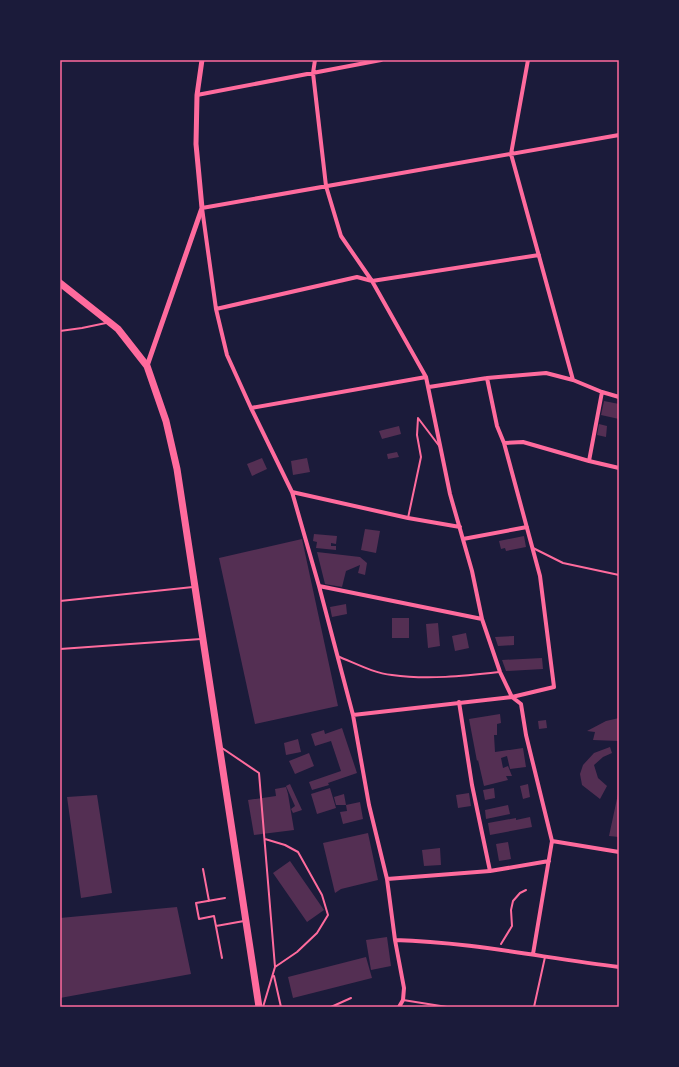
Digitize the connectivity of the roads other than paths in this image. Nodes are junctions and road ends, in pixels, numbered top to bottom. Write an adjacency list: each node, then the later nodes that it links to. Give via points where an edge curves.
1 (202, 60): 6 (street)
2 (315, 60): 5 (street)
3 (381, 60): 5 (street)
4 (528, 60): 8 (street)
5 (313, 73): 6 (street); 9 (street)
6 (197, 95): 10 (street, via 196,144)
7 (619, 135): 8 (street)
8 (511, 154): 9 (street); 11 (street)
9 (326, 186): 10 (street); 12 (street, via 341,236)
10 (202, 208): 14 (street); 17 (street)
11 (539, 255): 12 (street); 20 (street)
12 (372, 281): 14 (street, via 357,277); 18 (street)
13 (60, 283): 15 (highway)
14 (216, 310): 24 (street, via 227,355)
15 (110, 322): 16 (lane); 17 (highway)
16 (60, 331)
17 (147, 366): 37 (highway, via 166,421 177,469)
18 (426, 377): 21 (street); 24 (street)
19 (488, 378): 20 (street, via 546,373); 21 (street); 25 (street, via 497,426)
20 (573, 380): 22 (street)
21 (429, 388): 26 (street)
22 (602, 392): 23 (street); 27 (street)
23 (619, 397)
24 (251, 408): 29 (street)
25 (504, 443): 27 (street, via 523,442); 32 (street)
26 (440, 448): 30 (lane, via 418,418 417,435 421,457); 31 (street)
27 (588, 461): 28 (street)
28 (619, 468)
29 (292, 492): 30 (street); 36 (street)
30 (408, 518): 31 (street)
31 (460, 527): 33 (street)
32 (527, 527): 33 (street); 34 (street)
33 (463, 538): 39 (street)
34 (532, 548): 35 (lane, via 563,563); 44 (street, via 540,576 554,688)
35 (619, 575)
36 (319, 586): 39 (street); 42 (street)
37 (195, 587): 38 (lane); 40 (highway)
38 (60, 600)
39 (482, 619): 43 (street)
40 (203, 639): 41 (lane); 47 (highway)
41 (60, 648)
42 (337, 656): 43 (lane, via 362,667 391,675 449,677); 46 (street)
43 (500, 672): 44 (street)
44 (512, 697): 45 (street); 49 (street, via 521,704)
45 (459, 702): 46 (street); 53 (street, via 472,785)
46 (353, 715): 54 (street, via 369,805)
47 (219, 746): 48 (lane, via 259,773); 57 (highway)
48 (264, 839): 63 (lane); 63 (lane, via 298,852 322,895 328,915 317,933 297,952)
49 (552, 841): 50 (street); 51 (street)
50 (619, 852)
51 (549, 860): 53 (street); 60 (street)
52 (203, 869): 56 (lane)
53 (490, 871): 54 (street)
54 (387, 879): 59 (street)
55 (225, 898): 56 (lane)
56 (209, 901): 58 (lane, via 196,903 199,919 214,916)
57 (245, 920): 58 (lane); 68 (highway)
58 (216, 926): 62 (lane)
59 (395, 940): 60 (street, via 416,940); 67 (street, via 404,988)
60 (533, 954): 61 (street)
61 (545, 957): 64 (street); 74 (lane)
62 (222, 958)
63 (275, 967): 65 (lane)
64 (619, 967)
65 (273, 975): 69 (lane); 70 (lane)
66 (351, 998): 71 (lane)
67 (403, 1000): 72 (street); 73 (lane)
68 (258, 1007)
69 (263, 1007)
70 (281, 1007)
71 (331, 1007)
72 (399, 1007)
73 (447, 1007)
74 (534, 1007)

